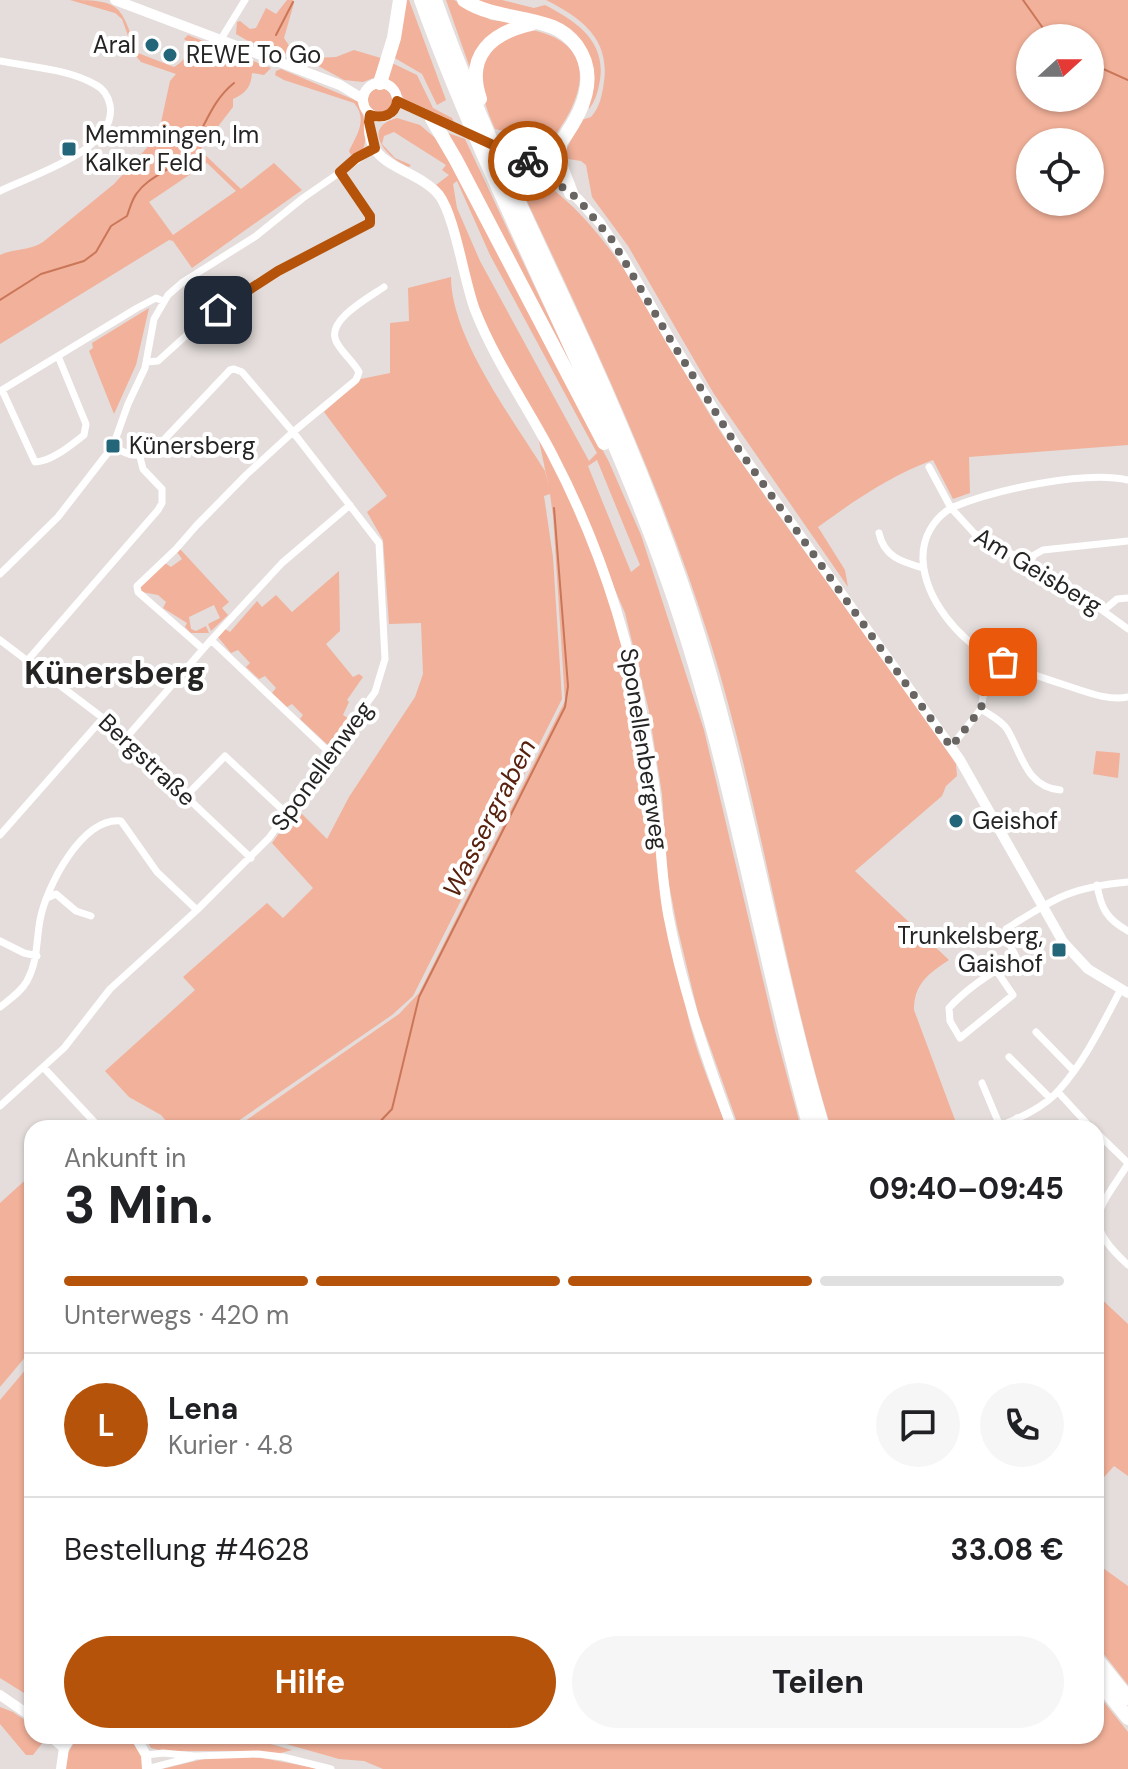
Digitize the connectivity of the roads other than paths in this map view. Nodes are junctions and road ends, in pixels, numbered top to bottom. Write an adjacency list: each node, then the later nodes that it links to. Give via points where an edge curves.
1 (115, 0): 8 (street)
2 (245, 0): 8 (street)
3 (400, 0): 10 (highway, via 394,38)
4 (421, 0): 17 (highway, via 463,110)
5 (435, 0): 13 (highway)
6 (464, 0): 7 (highway, via 491,13)
7 (535, 23): 13 (highway, via 502,33 482,53 476,82); 15 (highway, via 563,32 585,62 585,99)
8 (221, 39): 10 (street, via 340,85)
9 (0, 61): 20 (street, via 96,85 107,96 110,115 102,136 88,149)
10 (370, 90): 11 (street, via 391,87); 12 (street, via 364,105)
11 (396, 105): 12 (street); 14 (street)
12 (376, 116): 16 (street)
13 (483, 117): 17 (highway, via 497,141)
14 (432, 119): 18 (street); 32 (highway)
15 (561, 141): 18 (highway); 21 (highway, via 558,159)
16 (373, 143): 19 (street); 81 (street, Sponellenbergweg, via 387,162 432,189 442,201 481,325 554,458 615,602 646,730 668,915 698,1035)
17 (494, 162): 32 (highway); 83 (highway, via 608,396 692,614 724,721)
18 (540, 168): 21 (street)
19 (340, 172): 23 (street); 25 (street, via 370,223 262,281 201,322 163,357)
20 (0, 191)
21 (571, 193): 52 (street, via 612,240 711,408)
22 (384, 287): 27 (street, via 335,327 335,338 359,377)
23 (163, 301): 24 (street, via 153,299); 25 (street, via 152,324)
24 (58, 356): 26 (street); 26 (street, via 86,429 50,457 38,463 33,459)
25 (147, 362): 28 (street)
26 (1, 391)
27 (293, 432): 29 (street, Sponellenweg, via 234,369 159,445); 33 (street, Sponellenweg); 45 (street, via 137,586)
28 (113, 446): 29 (street); 39 (street, via 58,517)
29 (140, 457): 47 (street, via 143,469 162,489 162,503)
30 (929, 467): 34 (street, Am Geisberg)
31 (1128, 480): 34 (street, via 1109,476 1020,487)
32 (636, 495): 82 (highway, via 709,715)
33 (350, 505): 44 (street, via 282,563); 53 (street, Sponellenweg, via 379,543 385,665 375,692)
34 (951, 508): 37 (street, Am Geisberg, via 974,533); 38 (street, Am Geisberg, via 928,533)
35 (879, 533): 38 (street, via 892,556)
36 (1128, 541): 37 (street, via 1043,550)
37 (1030, 562): 41 (street, Am Geisberg)
38 (923, 568): 46 (street, via 950,623)
39 (0, 574)
40 (1128, 598): 41 (street, via 1117,599)
41 (1104, 610): 42 (street, Am Geisberg)
42 (1128, 629)
43 (0, 640): 47 (street, Bergstraße)
44 (211, 640): 45 (street); 53 (street)
45 (203, 649): 51 (street)
46 (990, 656): 48 (street, via 1093,694); 49 (street)
47 (27, 661): 50 (street, Bergstraße)
48 (1128, 697)
49 (981, 709): 52 (street); 54 (street, via 1006,728 1037,782)
50 (103, 718): 51 (street, Bergstraße); 57 (street)
51 (126, 738): 55 (street, Bergstraße)
52 (951, 747): 62 (street)
53 (331, 754): 56 (street, Sponellenweg)
54 (1060, 790)
55 (186, 796): 56 (street, via 225,756); 58 (street, Bergstraße)
56 (287, 814): 58 (street, Sponellenweg)
57 (0, 835)
58 (251, 858): 63 (street, Sponellenweg)
59 (1128, 882): 60 (street)
60 (1097, 885): 62 (street); 65 (street, via 1102,911)
61 (47, 898): 63 (street, via 74,850 109,820 129,828 157,872); 64 (street, via 56,894); 67 (street)
62 (1041, 905): 68 (street, via 1006,929 1016,957); 69 (street, via 1080,962)
63 (197, 910): 73 (street, Sponellenweg, via 110,989)
64 (91, 916)
65 (1128, 931)
66 (0, 941): 67 (street)
67 (37, 956): 70 (street, via 27,981)
68 (996, 970): 68 (street, via 949,1008 960,1038 1013,995)
69 (1124, 991): 74 (street)
70 (0, 1007)
71 (1036, 1032): 74 (street)
72 (1009, 1057): 77 (street)
73 (44, 1068): 78 (street, Sponellenweg); 80 (street)
74 (1073, 1070): 76 (street)
75 (982, 1083): 84 (street)
76 (1058, 1092): 77 (street); 86 (street)
77 (1050, 1098): 79 (street)
78 (0, 1106)
79 (1017, 1118): 85 (street)
80 (92, 1120)
81 (729, 1120)
82 (808, 1120)
83 (821, 1120)
84 (995, 1120)
85 (1013, 1120)
86 (1084, 1120)
87 (1104, 1140): 88 (street)
88 (1128, 1164): 89 (street)
89 (1104, 1199)
90 (1104, 1242): 91 (street)
91 (1128, 1265)
92 (1104, 1668): 95 (highway)
93 (1104, 1688): 97 (highway)
94 (0, 1695): 96 (street)
95 (1128, 1698)
96 (24, 1710)
97 (1128, 1718)
98 (59, 1744): 101 (street)
99 (67, 1744): 101 (street)
100 (140, 1744): 102 (street)
101 (64, 1748): 104 (street)
102 (146, 1755): 103 (street); 105 (street)
103 (195, 1756): 105 (street); 106 (street, via 258,1754)
104 (61, 1769)
105 (147, 1769)
106 (331, 1769)

